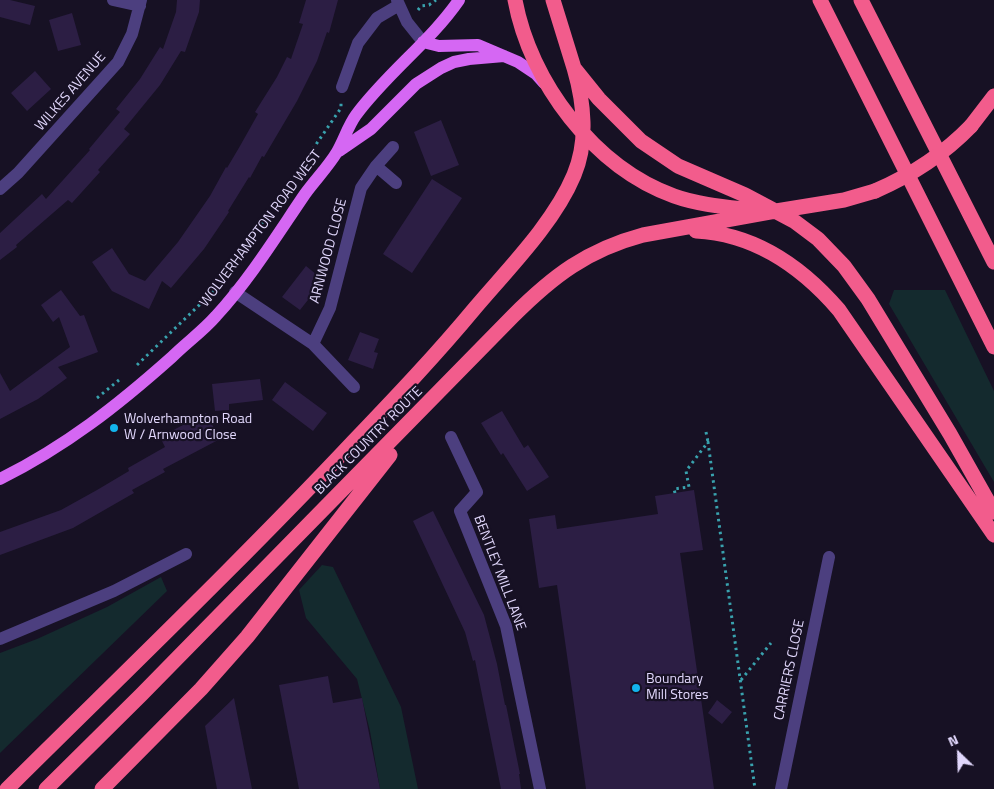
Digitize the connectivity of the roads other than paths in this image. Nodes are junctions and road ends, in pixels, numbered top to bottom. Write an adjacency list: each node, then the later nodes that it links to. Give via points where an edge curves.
1 (113, 0): 8 (street)
2 (459, 0): 9 (main road, WOLVERHAMPTON ROAD WEST)
3 (515, 0): 13 (highway, via 529,48)
4 (553, 0): 11 (highway, BLACK COUNTRY ROUTE)
5 (820, 0): 26 (highway)
6 (862, 0): 23 (highway)
7 (398, 2): 9 (street, via 407,22); 12 (street, via 378,18 358,43)
8 (141, 3): 20 (street, WILKES AVENUE, via 132,34 118,62 18,174)
9 (423, 42): 10 (main road, via 439,46 478,45); 17 (main road, WOLVERHAMPTON ROAD WEST, via 356,116)
10 (504, 56): 13 (main road, via 536,74); 17 (main road, via 454,62 441,68 416,84 371,129)
11 (574, 68): 15 (highway, BLACK COUNTRY ROUTE); 21 (highway, via 613,114 659,155)
12 (342, 87)
13 (550, 89): 15 (highway)
14 (994, 96): 21 (highway, BLACK COUNTRY ROUTE, bridge, via 971,126 930,162 904,178 844,200)
15 (583, 133): 21 (highway, via 628,172 673,196 706,204); 36 (highway, BLACK COUNTRY ROUTE, via 579,162 555,211 445,345 291,507)
16 (393, 148): 18 (street, ARNWOOD CLOSE)
17 (336, 152): 24 (main road, WOLVERHAMPTON ROAD WEST)
18 (376, 166): 19 (street); 25 (street, ARNWOOD CLOSE, via 361,188 330,308)
19 (396, 183)
20 (0, 189)
21 (773, 211): 22 (highway, BLACK COUNTRY ROUTE); 31 (highway, via 818,239 856,280)
22 (662, 232): 28 (highway, BLACK COUNTRY ROUTE, via 624,240 566,269 534,295); 32 (highway, via 722,233 738,238 790,264 818,287 839,310)
23 (994, 262)
24 (235, 292): 25 (street); 30 (main road, WOLVERHAMPTON ROAD WEST, via 216,316 112,408 81,432)
25 (313, 344): 27 (street)
26 (994, 347)
27 (354, 387)
28 (437, 395): 37 (highway, BLACK COUNTRY ROUTE); 38 (highway, via 201,690)
29 (451, 437): 39 (street, BENTLEY MILL LANE, via 477,492 460,511 506,626)
30 (0, 479)
31 (994, 512)
32 (994, 535)
33 (186, 554): 35 (street, via 114,591)
34 (829, 557): 40 (street, CARRIERS CLOSE)
35 (0, 639)
36 (7, 789)
37 (46, 789)
38 (102, 789)
39 (540, 789)
40 (781, 789)

